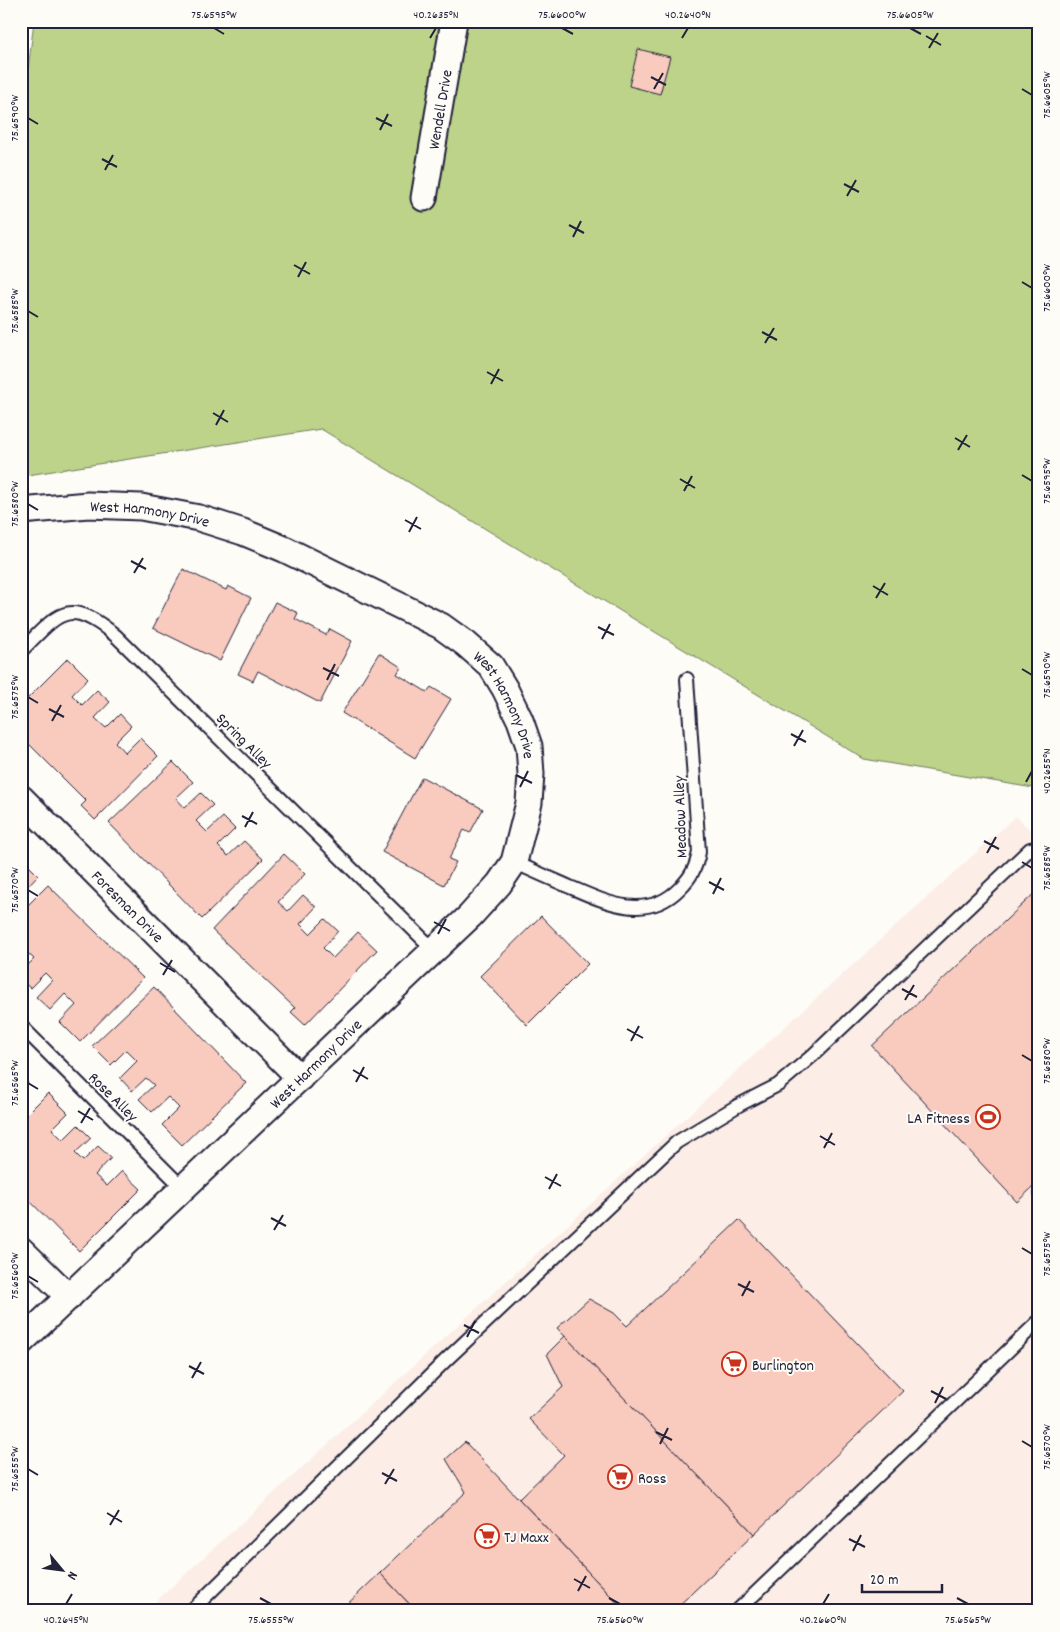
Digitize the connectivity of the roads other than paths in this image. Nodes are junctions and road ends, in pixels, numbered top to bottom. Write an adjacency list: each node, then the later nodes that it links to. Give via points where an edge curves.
1 (454, 21): 2 (street, Wendell Drive)
2 (424, 198)
3 (21, 511): 8 (street, West Harmony Drive, via 88,505 142,507 199,518 284,550 441,626 491,666 505,688 529,746 529,803)
4 (21, 651): 9 (lane, Spring Alley, via 65,613 92,618 104,626)
5 (687, 678): 8 (lane, Meadow Alley, via 699,852 690,879 674,895 659,903 624,907 604,902)
6 (21, 798): 11 (street, Foresman Drive)
7 (1039, 847): 17 (lane, via 1030,849 778,1085 677,1142 446,1360)
8 (514, 862): 9 (street, West Harmony Drive, via 470,916)
9 (434, 950): 11 (street, West Harmony Drive)
10 (21, 1026): 12 (lane, Rose Alley)
11 (300, 1078): 12 (street, West Harmony Drive)
12 (183, 1188): 14 (street, West Harmony Drive)
13 (21, 1250): 14 (street)
14 (69, 1297): 16 (street, West Harmony Drive)
15 (1039, 1321): 18 (lane)
16 (21, 1342)
17 (191, 1611)
18 (737, 1611)

